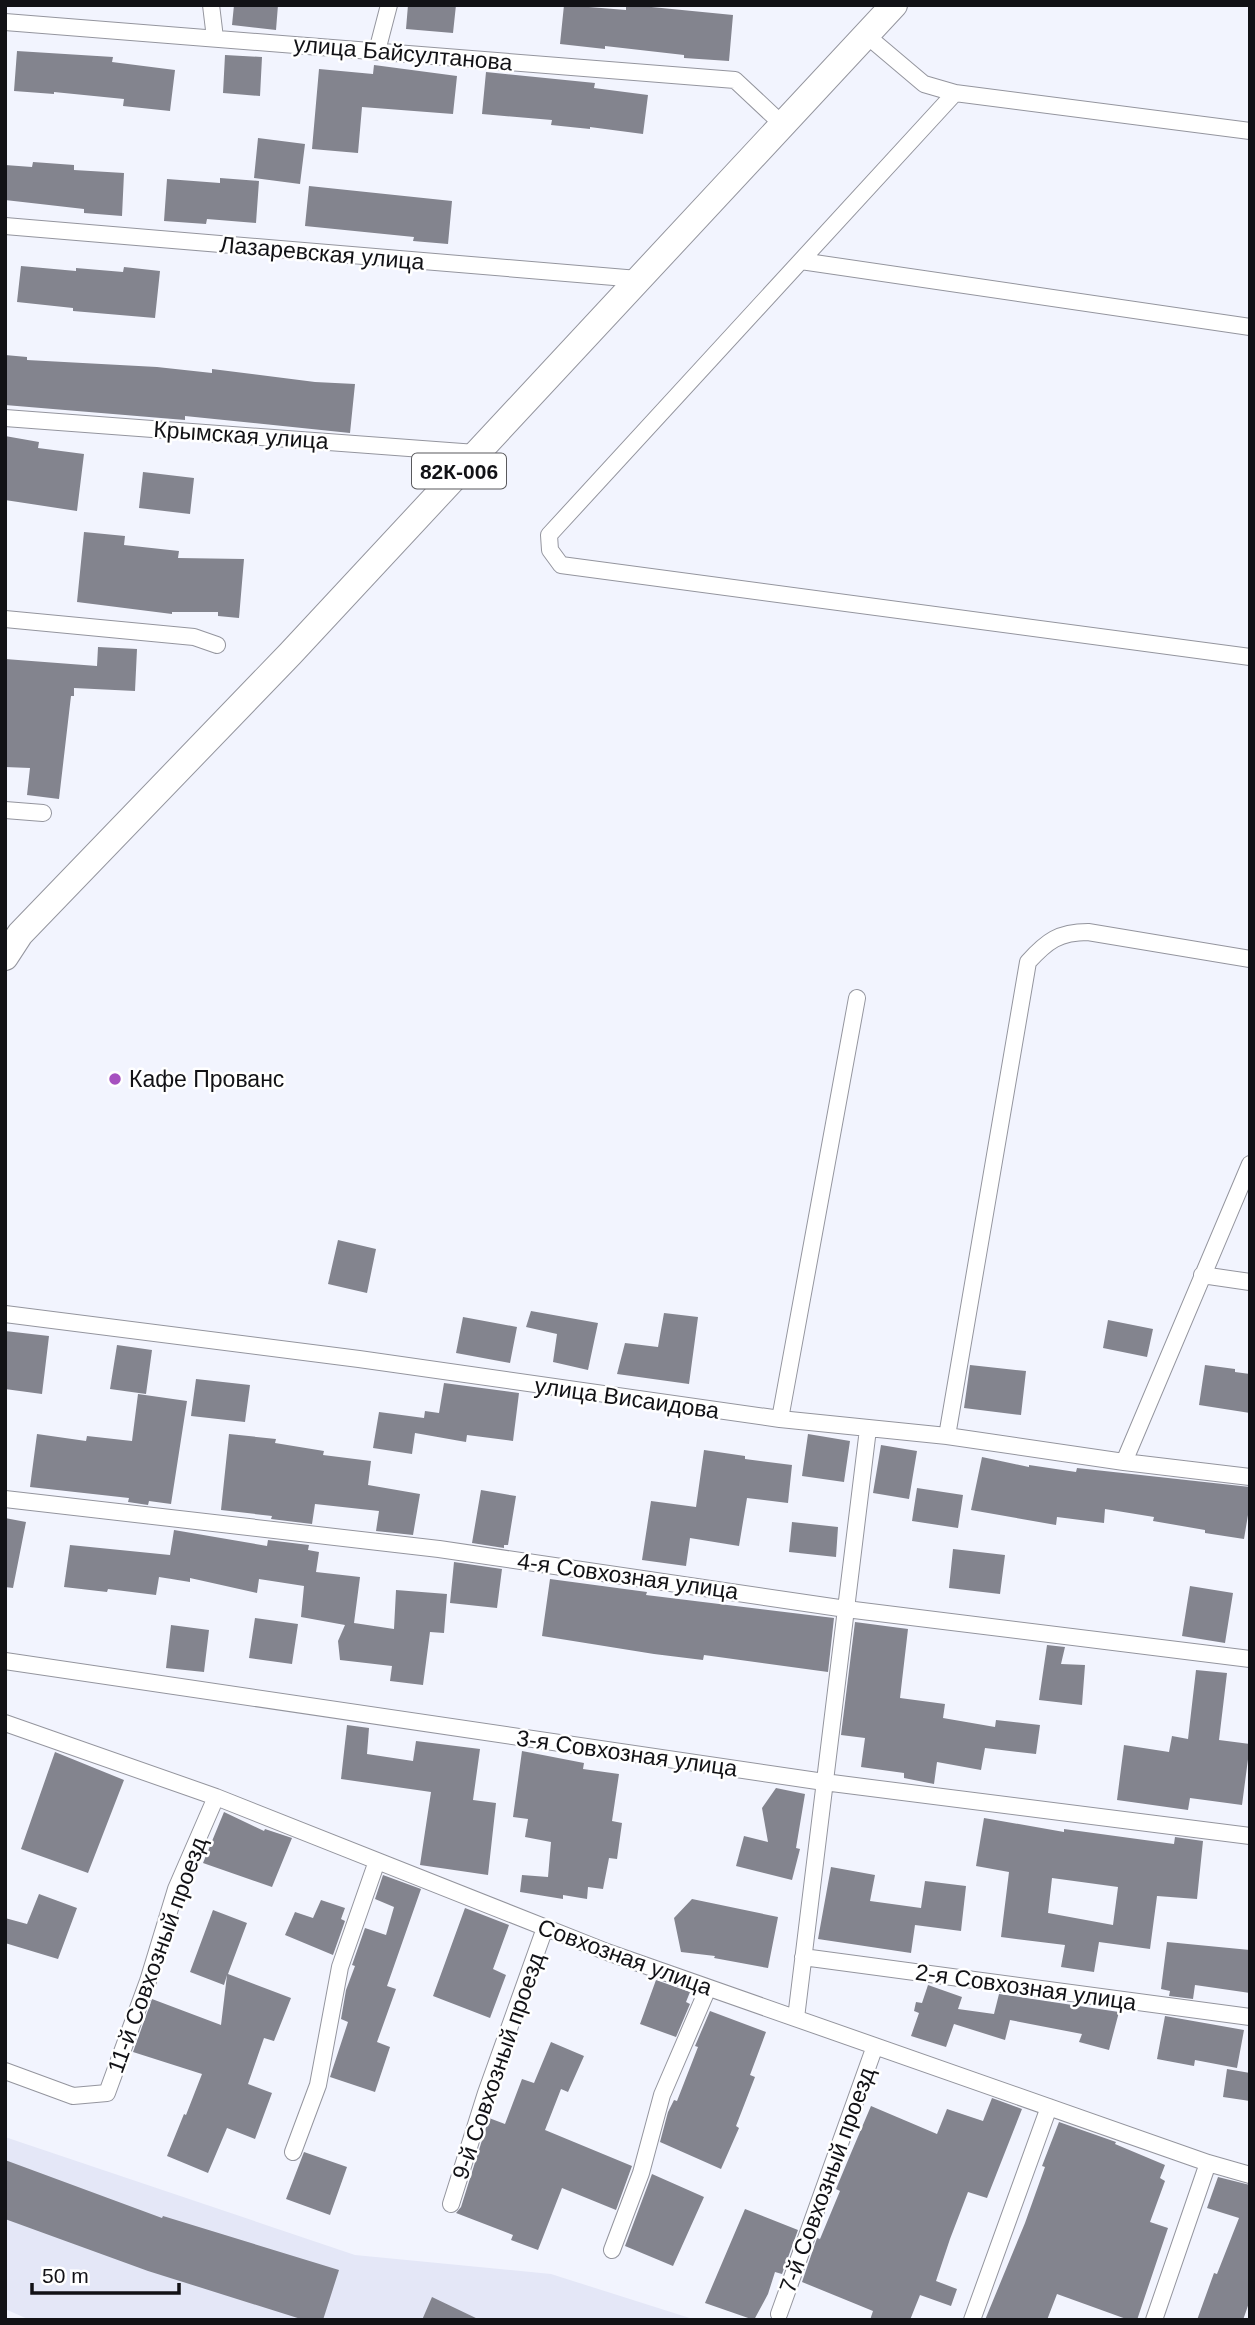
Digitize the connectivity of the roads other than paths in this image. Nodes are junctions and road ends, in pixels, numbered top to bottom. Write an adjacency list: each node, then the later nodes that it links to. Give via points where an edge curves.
1 (211, 5): 6 (street)
2 (389, 5): 7 (street)
3 (894, 5): 5 (main road, 82К-006)
4 (5, 22): 6 (street, улица Байсултанова)
5 (866, 35): 8 (street, via 923,84); 9 (main road, 82К-006)
6 (215, 38): 7 (street, улица Байсултанова)
7 (377, 51): 9 (street, улица Байсултанова, via 735,80)
8 (955, 93): 10 (street); 12 (street)
9 (782, 124): 13 (main road, 82К-006)
10 (1250, 131)
11 (5, 226): 13 (street, Лазаревская улица)
12 (801, 261): 14 (street); 19 (street, via 549,535 550,550 561,565)
13 (638, 279): 16 (main road, 82К-006)
14 (1250, 327)
15 (5, 418): 16 (street, Крымская улица)
16 (477, 453): 22 (main road, 82К-006, via 290,654)
17 (5, 619): 18 (street, via 194,636)
18 (217, 645)
19 (1250, 657)
20 (5, 810): 21 (street)
21 (43, 813)
22 (13, 938): 23 (main road)
23 (5, 957)
24 (1250, 959): 32 (street, via 1067,932 1042,946 1028,962)
25 (857, 998): 30 (street)
26 (1250, 1164): 27 (street)
27 (1202, 1275): 28 (street); 33 (street)
28 (1250, 1282)
29 (5, 1314): 30 (street, улица Висаидова)
30 (780, 1419): 31 (street, улица Висаидова)
31 (867, 1429): 32 (street, улица Висаидова); 36 (street)
32 (947, 1436): 33 (street, улица Висаидова)
33 (1124, 1462): 34 (street, улица Висаидова)
34 (1250, 1477)
35 (5, 1499): 36 (street, 4-я Совхозная улица, via 439,1549)
36 (846, 1609): 37 (street, 4-я Совхозная улица); 40 (street)
37 (1250, 1659)
38 (5, 1661): 40 (street, 3-я Совхозная улица)
39 (5, 1723): 41 (street, Совхозная улица)
40 (824, 1782): 42 (street, 3-я Совхозная улица); 45 (street)
41 (216, 1797): 43 (street, Совхозная улица); 50 (street, 11-й Совхозный проезд, via 176,1889 107,2093 73,2096)
42 (1250, 1836)
43 (377, 1861): 44 (street, Совхозная улица); 52 (street, via 340,1967 318,2085)
44 (545, 1928): 46 (street, Совхозная улица); 55 (street, 9-й Совхозный проезд)
45 (803, 1957): 47 (street, 2-я Совхозная улица); 48 (street)
46 (708, 1988): 48 (street, Совхозная улица); 56 (street, via 663,2095)
47 (1250, 2017)
48 (796, 2018): 49 (street, Совхозная улица)
49 (875, 2046): 51 (street, Совхозная улица); 57 (street, 7-й Совхозный проезд)
50 (5, 2071)
51 (1049, 2107): 53 (street, Совхозная улица); 58 (street)
52 (293, 2152)
53 (1208, 2163): 54 (street, Совхозная улица); 59 (street)
54 (1250, 2175)
55 (451, 2204)
56 (612, 2250)
57 (779, 2314)
58 (972, 2320)
59 (1154, 2320)

